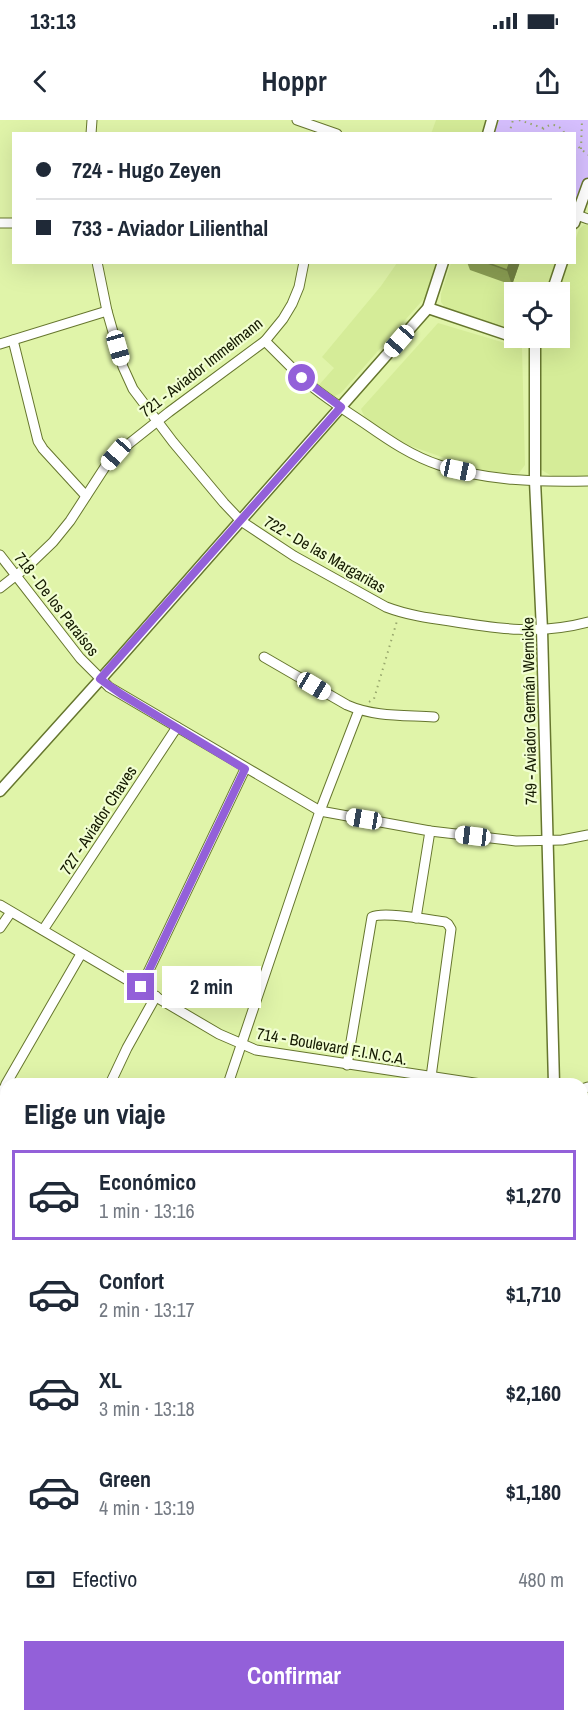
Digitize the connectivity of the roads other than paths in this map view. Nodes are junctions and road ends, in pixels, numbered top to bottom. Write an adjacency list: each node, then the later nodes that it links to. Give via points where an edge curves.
1 (297, 120): 2 (street)
2 (331, 132)
3 (588, 184): 4 (street)
4 (576, 219): 5 (street)
5 (588, 219)
6 (97, 264): 12 (street, 722 - De las Margaritas)
7 (304, 264): 15 (street, 721 - Aviador Immelmann, via 292,304)
8 (443, 264): 11 (street)
9 (561, 264): 10 (street)
10 (555, 282)
11 (428, 308): 13 (street); 18 (street)
12 (107, 311): 14 (street); 19 (street, 722 - De las Margaritas, via 128,380)
13 (504, 333)
14 (13, 340): 16 (street); 22 (street, via 39,441)
15 (265, 341): 18 (street, via 302,378); 19 (street, 721 - Aviador Immelmann)
16 (0, 344)
17 (536, 348): 20 (street, 749 - Aviador Germán Wernicke)
18 (341, 407): 20 (street, via 402,449 438,465); 23 (street)
19 (157, 421): 22 (street, 721 - Aviador Immelmann, via 116,454); 23 (street, 722 - De las Margaritas)
20 (535, 482): 21 (street); 28 (street, 749 - Aviador Germán Wernicke)
21 (588, 482)
22 (86, 496): 25 (street, 721 - Aviador Immelmann, via 53,542)
23 (241, 521): 28 (street, 722 - De las Margaritas, via 294,556 400,613 480,626); 30 (street)
24 (0, 555): 25 (street, 718 - De los Paraísos)
25 (16, 576): 26 (street, 721 - Aviador Immelmann); 30 (street, 718 - De los Paraísos)
26 (0, 588)
27 (588, 622): 28 (street, 722 - De las Margaritas)
28 (542, 630): 39 (street, 749 - Aviador Germán Wernicke)
29 (264, 657): 31 (street)
30 (100, 679): 33 (street, 718 - De los Paraísos); 35 (street)
31 (359, 710): 32 (street); 36 (street)
32 (434, 717)
33 (177, 727): 34 (street, 718 - De los Paraísos); 44 (street, 727 - Aviador Chaves)
34 (245, 769): 36 (street, 718 - De los Paraísos); 46 (street)
35 (0, 791)
36 (320, 811): 37 (street, 718 - De los Paraísos); 48 (street)
37 (430, 831): 39 (street, 718 - De los Paraísos); 42 (street)
38 (588, 835): 39 (street, 718 - De los Paraísos)
39 (547, 842): 57 (street, 749 - Aviador Germán Wernicke)
40 (0, 905): 41 (street, 714 - Boulevard F.I.N.C.A.)
41 (11, 912): 43 (street); 44 (street, 714 - Boulevard F.I.N.C.A.)
42 (416, 918): 49 (street, via 378,914 371,919); 51 (street, via 450,926)
43 (0, 928)
44 (43, 930): 45 (street, 714 - Boulevard F.I.N.C.A.)
45 (81, 954): 46 (street, 714 - Boulevard F.I.N.C.A.); 52 (street)
46 (141, 987): 47 (street, 714 - Boulevard F.I.N.C.A.)
47 (156, 996): 48 (street, 714 - Boulevard F.I.N.C.A.); 53 (street)
48 (242, 1044): 49 (street, 714 - Boulevard F.I.N.C.A., via 256,1050); 54 (street)
49 (347, 1065): 50 (street, 714 - Boulevard F.I.N.C.A.)
50 (399, 1073): 51 (street, 714 - Boulevard F.I.N.C.A.); 55 (street)
51 (431, 1077): 56 (street, 714 - Boulevard F.I.N.C.A.)
52 (10, 1078)
53 (113, 1078)
54 (230, 1078)
55 (398, 1078)
56 (438, 1078)
57 (554, 1078)

